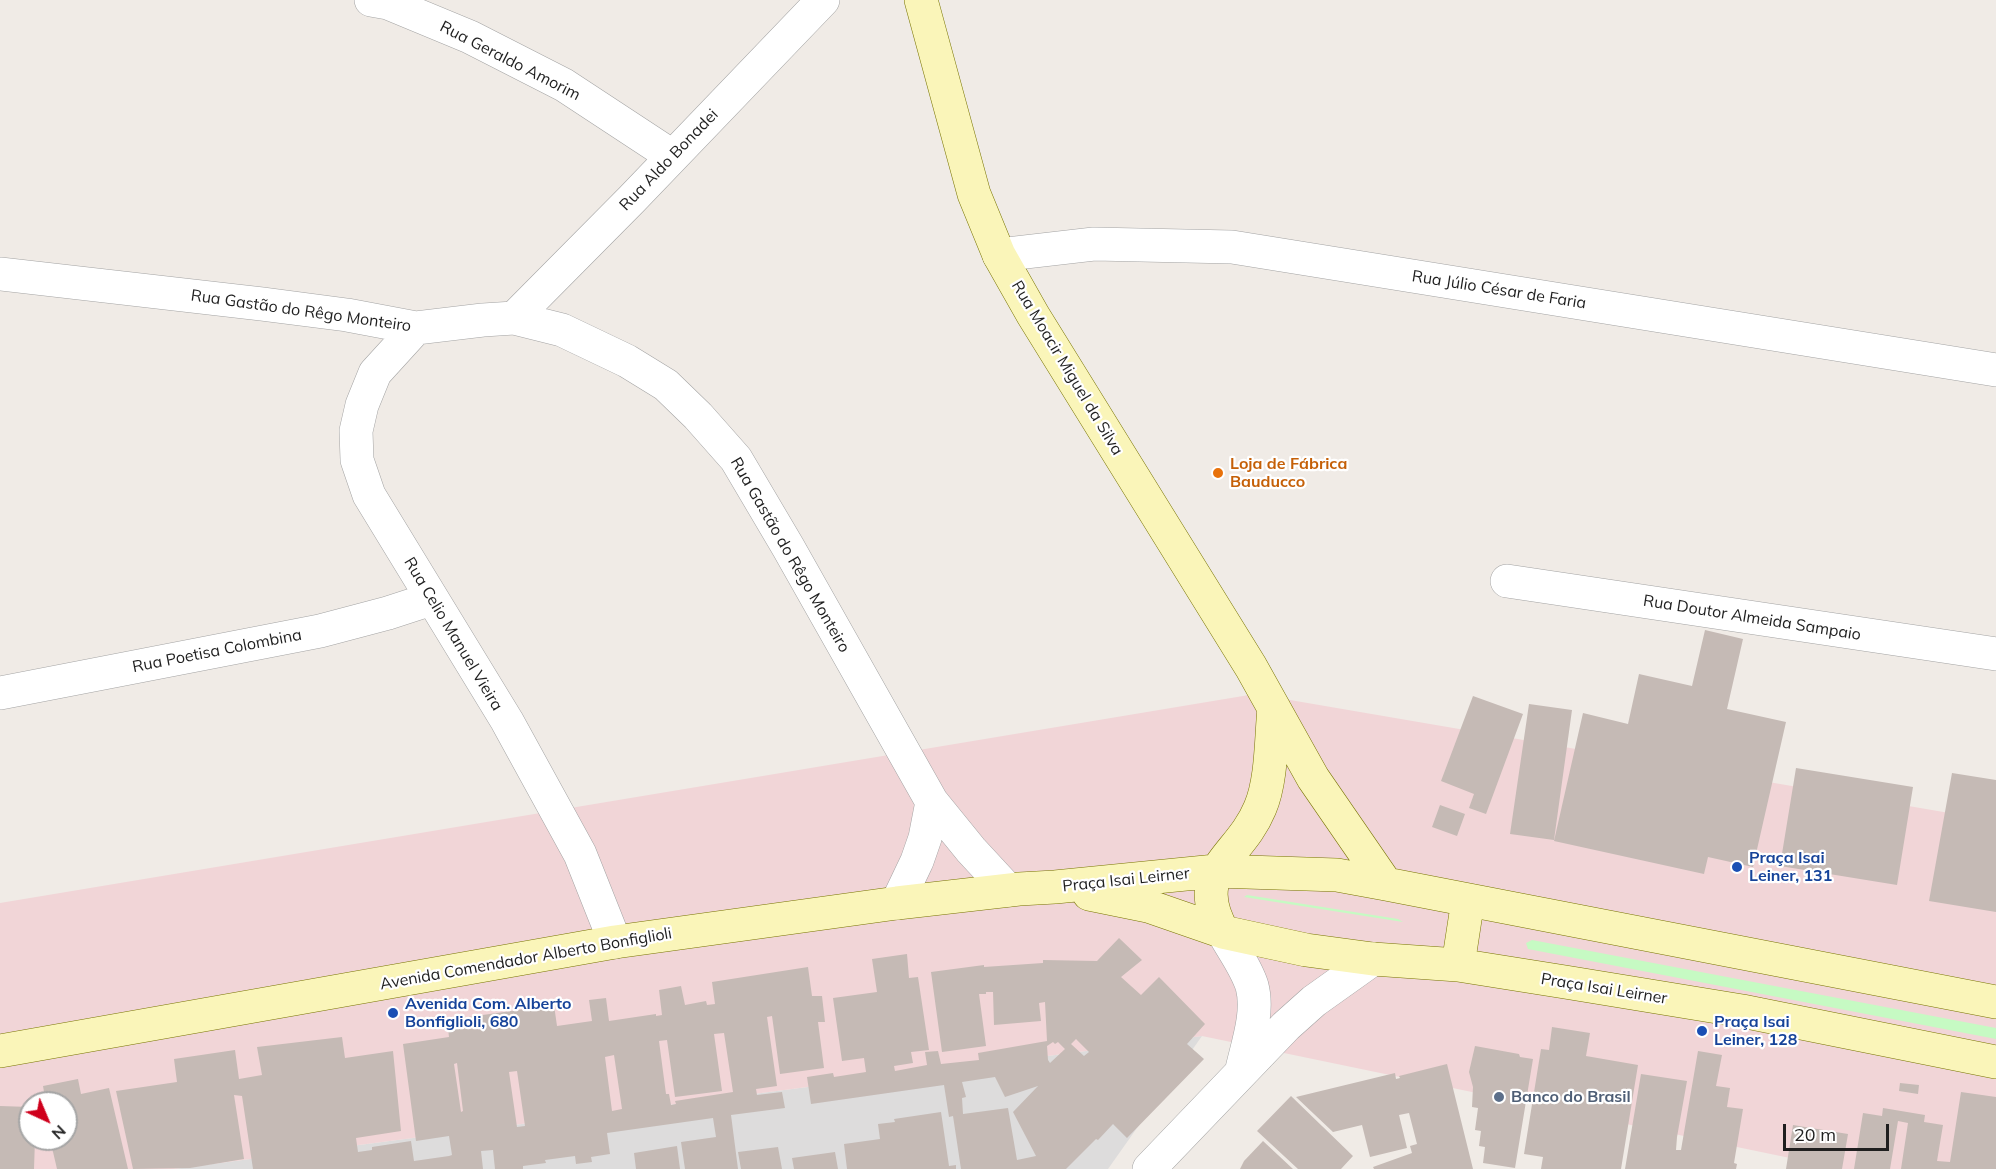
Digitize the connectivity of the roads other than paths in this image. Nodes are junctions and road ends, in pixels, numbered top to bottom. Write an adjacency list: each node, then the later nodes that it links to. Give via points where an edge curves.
1 (371, 0): 4 (street, Rua Geraldo Amorim, via 388,3 470,37 553,80)
2 (823, 0): 4 (street, Rua Aldo Bonadei)
3 (921, 0): 5 (main road, Rua Moacir Miguel da Silva, via 974,194)
4 (672, 156): 7 (street, Rua Aldo Bonadei)
5 (999, 255): 9 (street, Rua Júlio César de Faria, via 1094,244 1233,247); 14 (main road, Rua Moacir Miguel da Silva)
6 (0, 274): 8 (street, Rua Gastão do Rêgo Monteiro, via 273,305)
7 (514, 318): 8 (street, Rua Gastão do Rêgo Monteiro); 15 (street, Rua Gastão do Rêgo Monteiro, via 562,330 666,385 736,459)
8 (416, 328): 11 (street, Rua Celio Manuel Vieira, via 375,373 356,431 357,460 369,495)
9 (1996, 370)
10 (1507, 581): 12 (street, Rua Doutor Almeida Sampaio)
11 (431, 599): 13 (street, Rua Poetisa Colombina, via 320,631); 23 (street, Rua Celio Manuel Vieira, via 507,721 580,854)
12 (1996, 654)
13 (0, 693)
14 (1274, 708): 16 (main road, via 1261,807); 17 (main road, Rua Moacir Miguel da Silva, via 1313,778)
15 (932, 802): 19 (street, Rua Gastão do Rêgo Monteiro); 21 (street, via 917,861)
16 (1216, 871): 17 (main road, Praça Isai Leirner, via 1337,875); 18 (main road, Praça Isai Leirner); 22 (main road, via 1210,902)
17 (1386, 884): 20 (main road, Praça Isai Leirner)
18 (1055, 887): 19 (main road, Avenida Comendador Alberto Bonfiglioli); 22 (main road, Praça Isai Leirner, via 1148,906)
19 (1008, 890): 21 (main road, Avenida Comendador Alberto Bonfiglioli)
20 (1468, 900): 25 (main road); 26 (main road, Praça Isai Leirner)
21 (897, 903): 23 (main road, Avenida Comendador Alberto Bonfiglioli)
22 (1223, 932): 24 (main road, Praça Isai Leirner); 29 (street, via 1252,988 1254,1013)
23 (615, 942): 27 (main road, Avenida Comendador Alberto Bonfiglioli)
24 (1372, 959): 25 (main road, Praça Isai Leirner); 29 (street, via 1300,1013)
25 (1458, 966): 28 (main road, Praça Isai Leirner, via 1743,1011)
26 (1996, 1002)
27 (0, 1051)
28 (1996, 1062)
29 (1242, 1069): 30 (street)
30 (1149, 1169)

